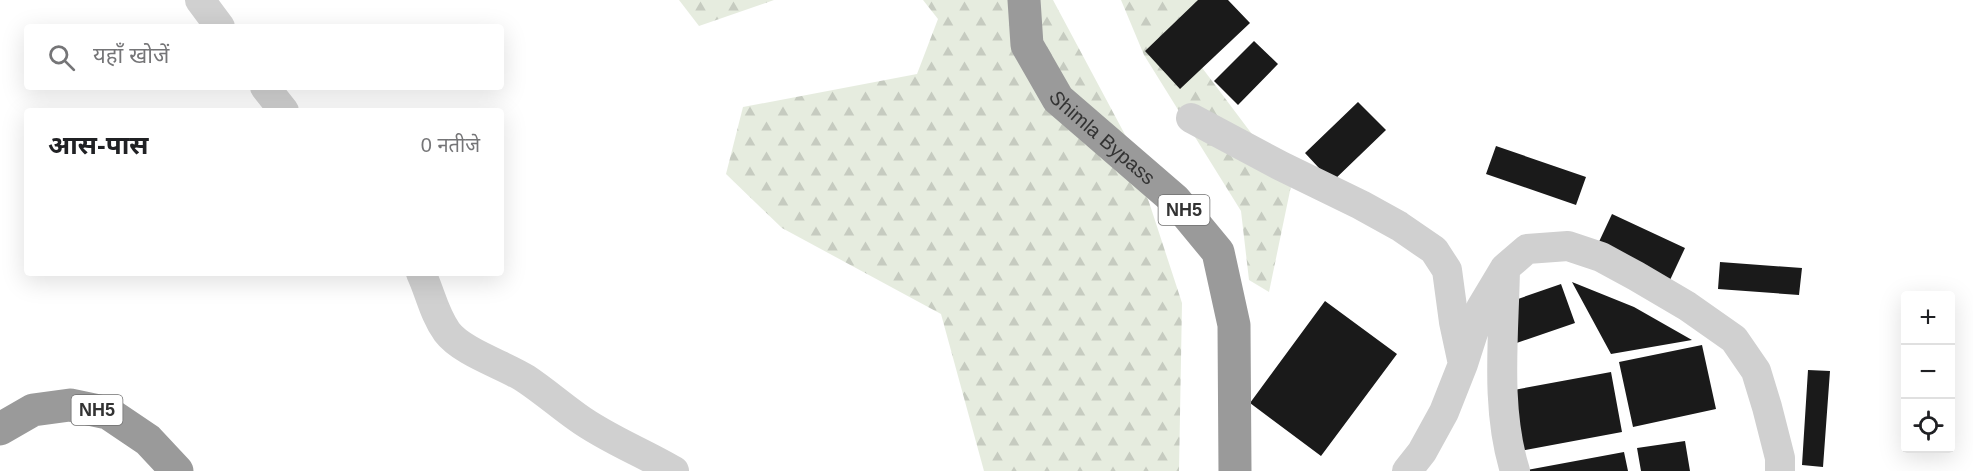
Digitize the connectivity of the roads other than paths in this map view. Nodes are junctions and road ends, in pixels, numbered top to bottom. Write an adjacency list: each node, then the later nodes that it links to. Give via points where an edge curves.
1 (200, 0): 3 (street)
2 (1024, 0): 13 (highway, Shimla Bypass / NH5, via 1027,45 1058,99 1175,200 1218,252 1234,325)
3 (218, 24)
4 (267, 90): 5 (street)
5 (282, 108)
6 (1191, 118): 9 (street, via 1361,205 1434,250 1447,270)
7 (1505, 268): 9 (street, via 1481,308); 15 (street, via 1503,398); 16 (street, via 1527,249 1568,246 1601,257 1636,276 1734,339 1756,371 1780,458)
8 (422, 276): 12 (street, via 448,333 470,350 524,378 614,440)
9 (1463, 363): 14 (street, via 1444,412)
10 (0, 429): 11 (highway, NH5, via 33,410 70,405 108,413 148,440)
11 (177, 471)
12 (674, 471)
13 (1236, 471)
14 (1407, 471)
15 (1515, 471)
16 (1780, 471)

